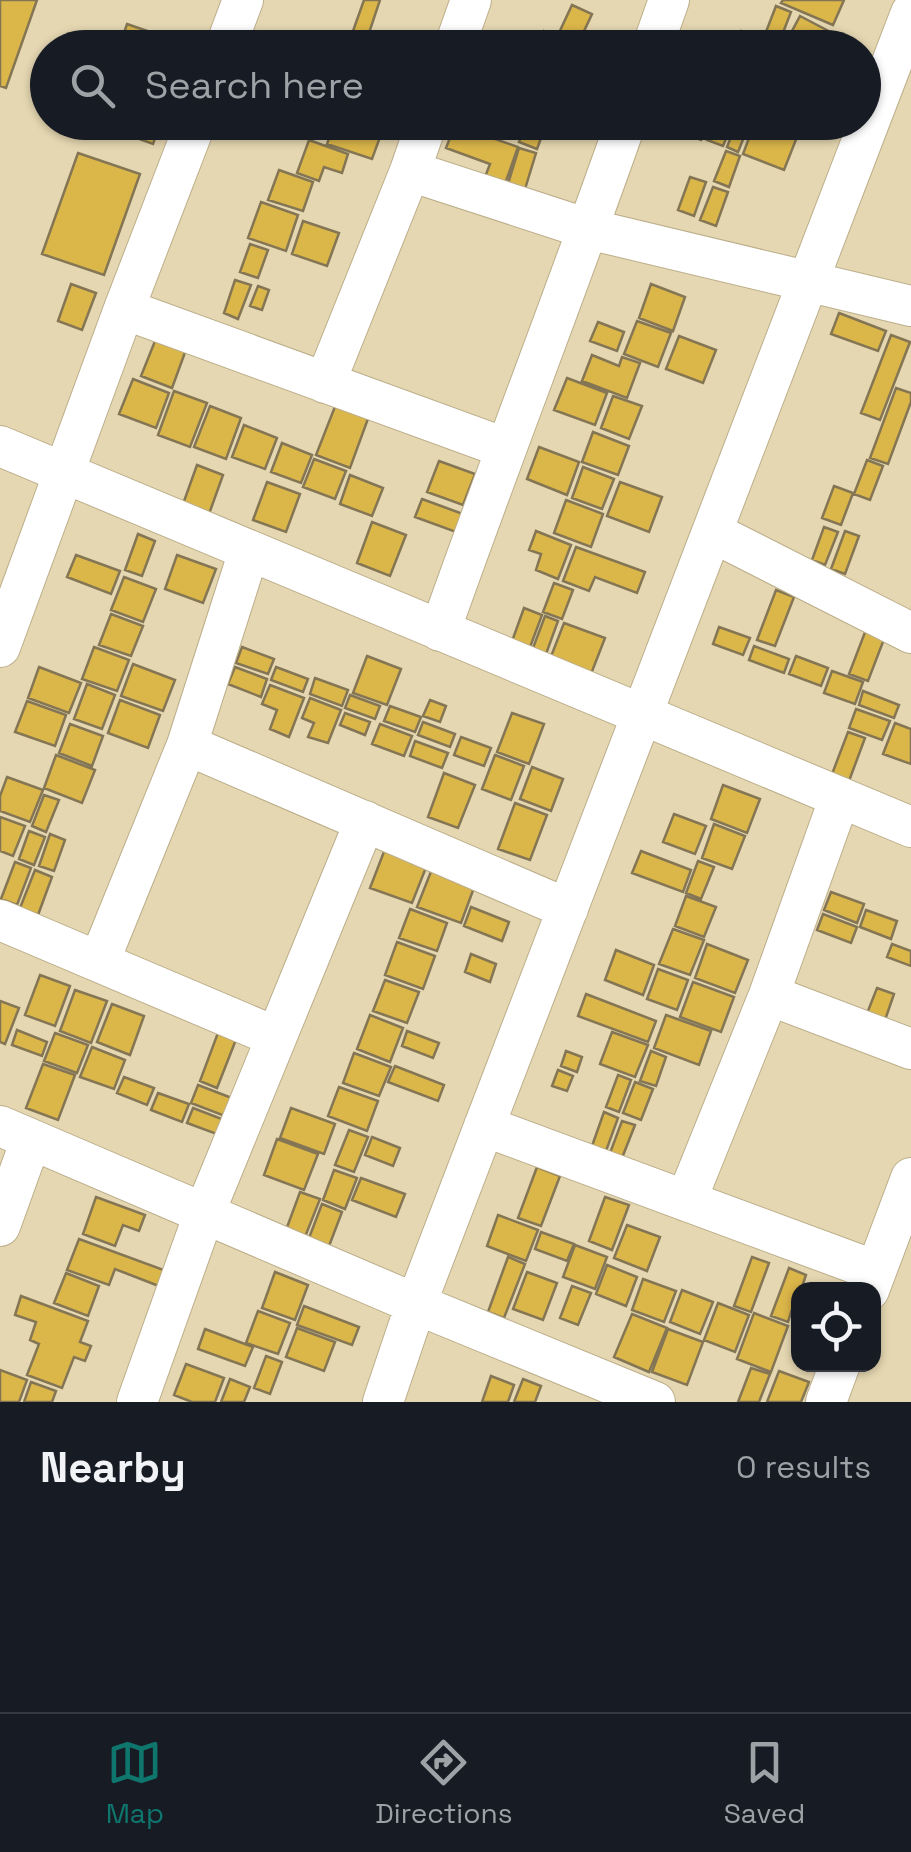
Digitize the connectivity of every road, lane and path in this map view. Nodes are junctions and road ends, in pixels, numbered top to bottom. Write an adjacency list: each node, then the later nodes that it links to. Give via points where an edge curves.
1 (243, 0): 5 (street)
2 (471, 0): 6 (street)
3 (669, 0): 7 (street)
4 (911, 13): 8 (street)
5 (232, 30)
6 (460, 30)
7 (658, 30)
8 (881, 91)
9 (189, 140): 17 (street)
10 (421, 140): 13 (street)
11 (620, 140): 14 (street)
12 (862, 140): 15 (street)
13 (410, 171): 14 (street); 18 (street)
14 (588, 229): 15 (street); 20 (street)
15 (808, 280): 16 (street); 22 (street)
16 (911, 306)
17 (124, 309): 18 (street); 21 (street)
18 (325, 382): 20 (street)
19 (0, 446): 21 (street)
20 (504, 448): 25 (street)
21 (64, 473): 23 (street); 26 (street)
22 (712, 532): 24 (street); 27 (street)
23 (249, 551): 25 (street); 28 (street)
24 (907, 620)
25 (440, 631): 27 (street)
26 (0, 647)
27 (642, 716): 29 (street); 32 (street)
28 (187, 746): 30 (street); 34 (street)
29 (840, 797): 31 (street); 35 (street)
30 (365, 821): 32 (street); 36 (street)
31 (911, 827)
32 (568, 909): 38 (street)
33 (0, 920): 34 (street)
34 (99, 962): 36 (street)
35 (769, 995): 37 (street); 41 (street)
36 (276, 1037): 42 (street)
37 (911, 1050)
38 (484, 1126): 41 (street); 45 (street)
39 (16, 1133): 42 (street); 43 (street)
40 (911, 1178): 44 (street)
41 (686, 1201): 44 (street)
42 (204, 1214): 45 (street); 47 (street)
43 (0, 1226)
44 (872, 1280)
45 (416, 1304): 48 (street); 49 (street)
46 (837, 1372): 50 (street)
47 (137, 1402)
48 (383, 1402)
49 (655, 1402)
50 (826, 1402)

